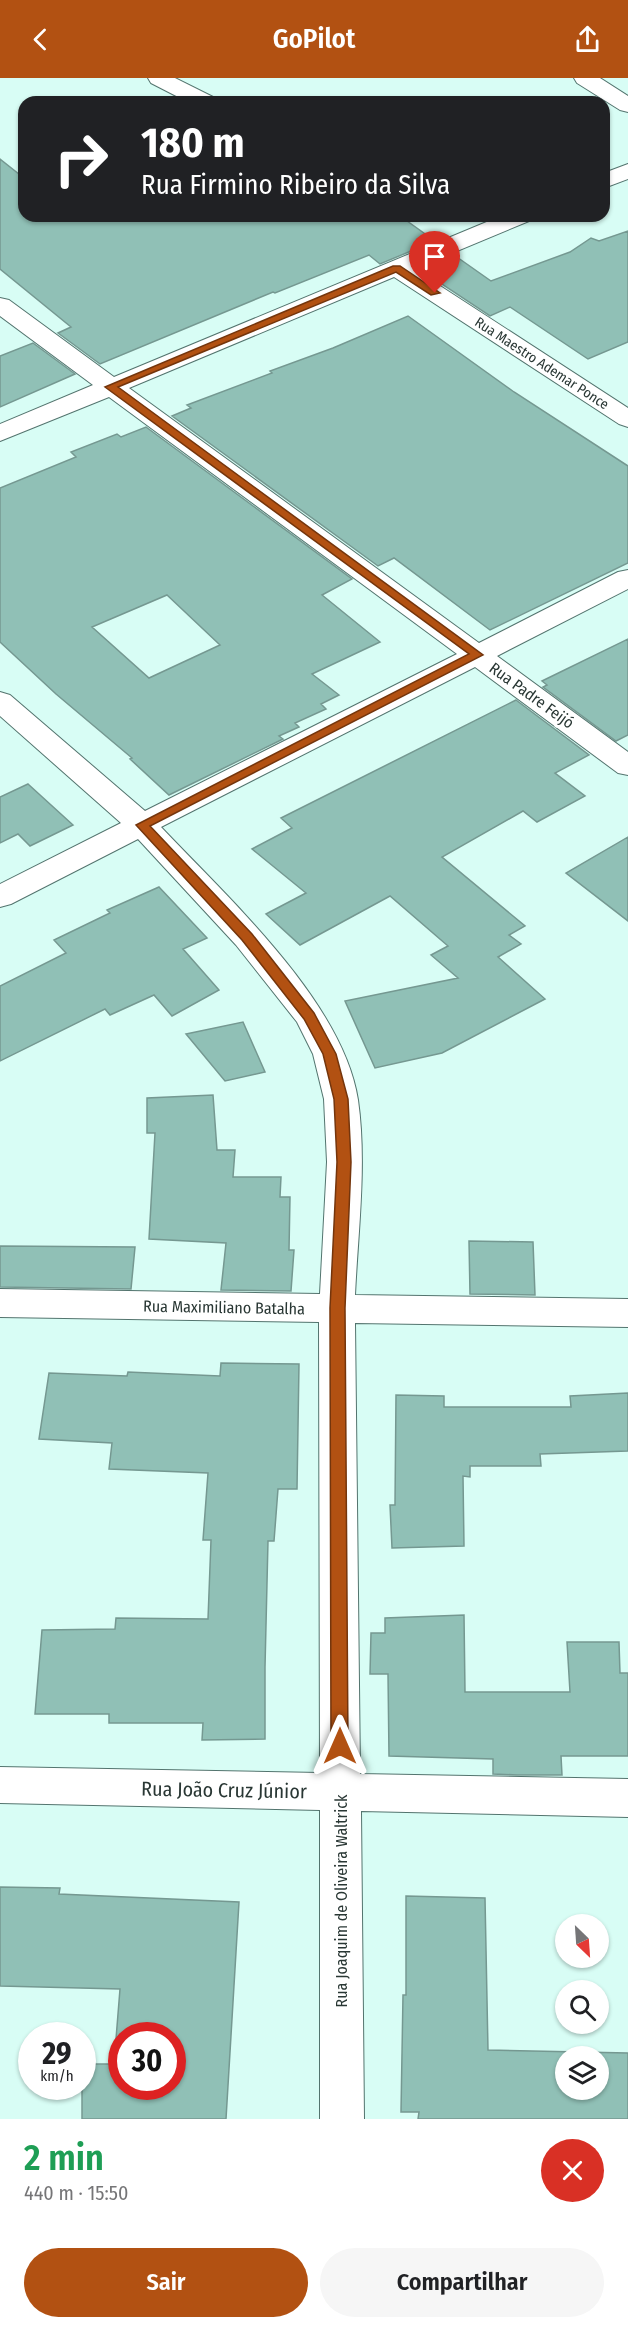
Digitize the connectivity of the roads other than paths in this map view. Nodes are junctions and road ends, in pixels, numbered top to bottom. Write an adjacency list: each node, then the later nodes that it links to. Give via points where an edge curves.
1 (159, 78): 3 (street)
2 (585, 78): 4 (street)
3 (194, 96)
4 (628, 105)
5 (628, 171): 6 (street)
6 (610, 178)
7 (496, 222): 8 (street)
8 (396, 268): 10 (street); 11 (street, Rua Maestro Ademar Ponce)
9 (0, 305): 10 (street, Rua Padre Feijó)
10 (110, 387): 12 (street); 14 (street, Rua Padre Feijó)
11 (628, 419)
12 (0, 432)
13 (628, 578): 14 (street)
14 (477, 655): 16 (street, Rua Padre Feijó); 17 (street)
15 (0, 701): 17 (street, Rua Joaquim de Oliveira Waltrick)
16 (628, 766)
17 (142, 825): 18 (street); 20 (street, Rua Joaquim de Oliveira Waltrick, via 287,985 310,1016 329,1054 341,1099 344,1162)
18 (0, 897)
19 (0, 1303): 20 (street, Rua Maximiliano Batalha)
20 (337, 1308): 21 (street, Rua Maximiliano Batalha); 23 (street, Rua Joaquim de Oliveira Waltrick)
21 (628, 1313)
22 (0, 1785): 23 (street, Rua João Cruz Júnior)
23 (340, 1792): 24 (street, Rua João Cruz Júnior); 25 (street, Rua Joaquim de Oliveira Waltrick)
24 (628, 1798)
25 (342, 2119)

